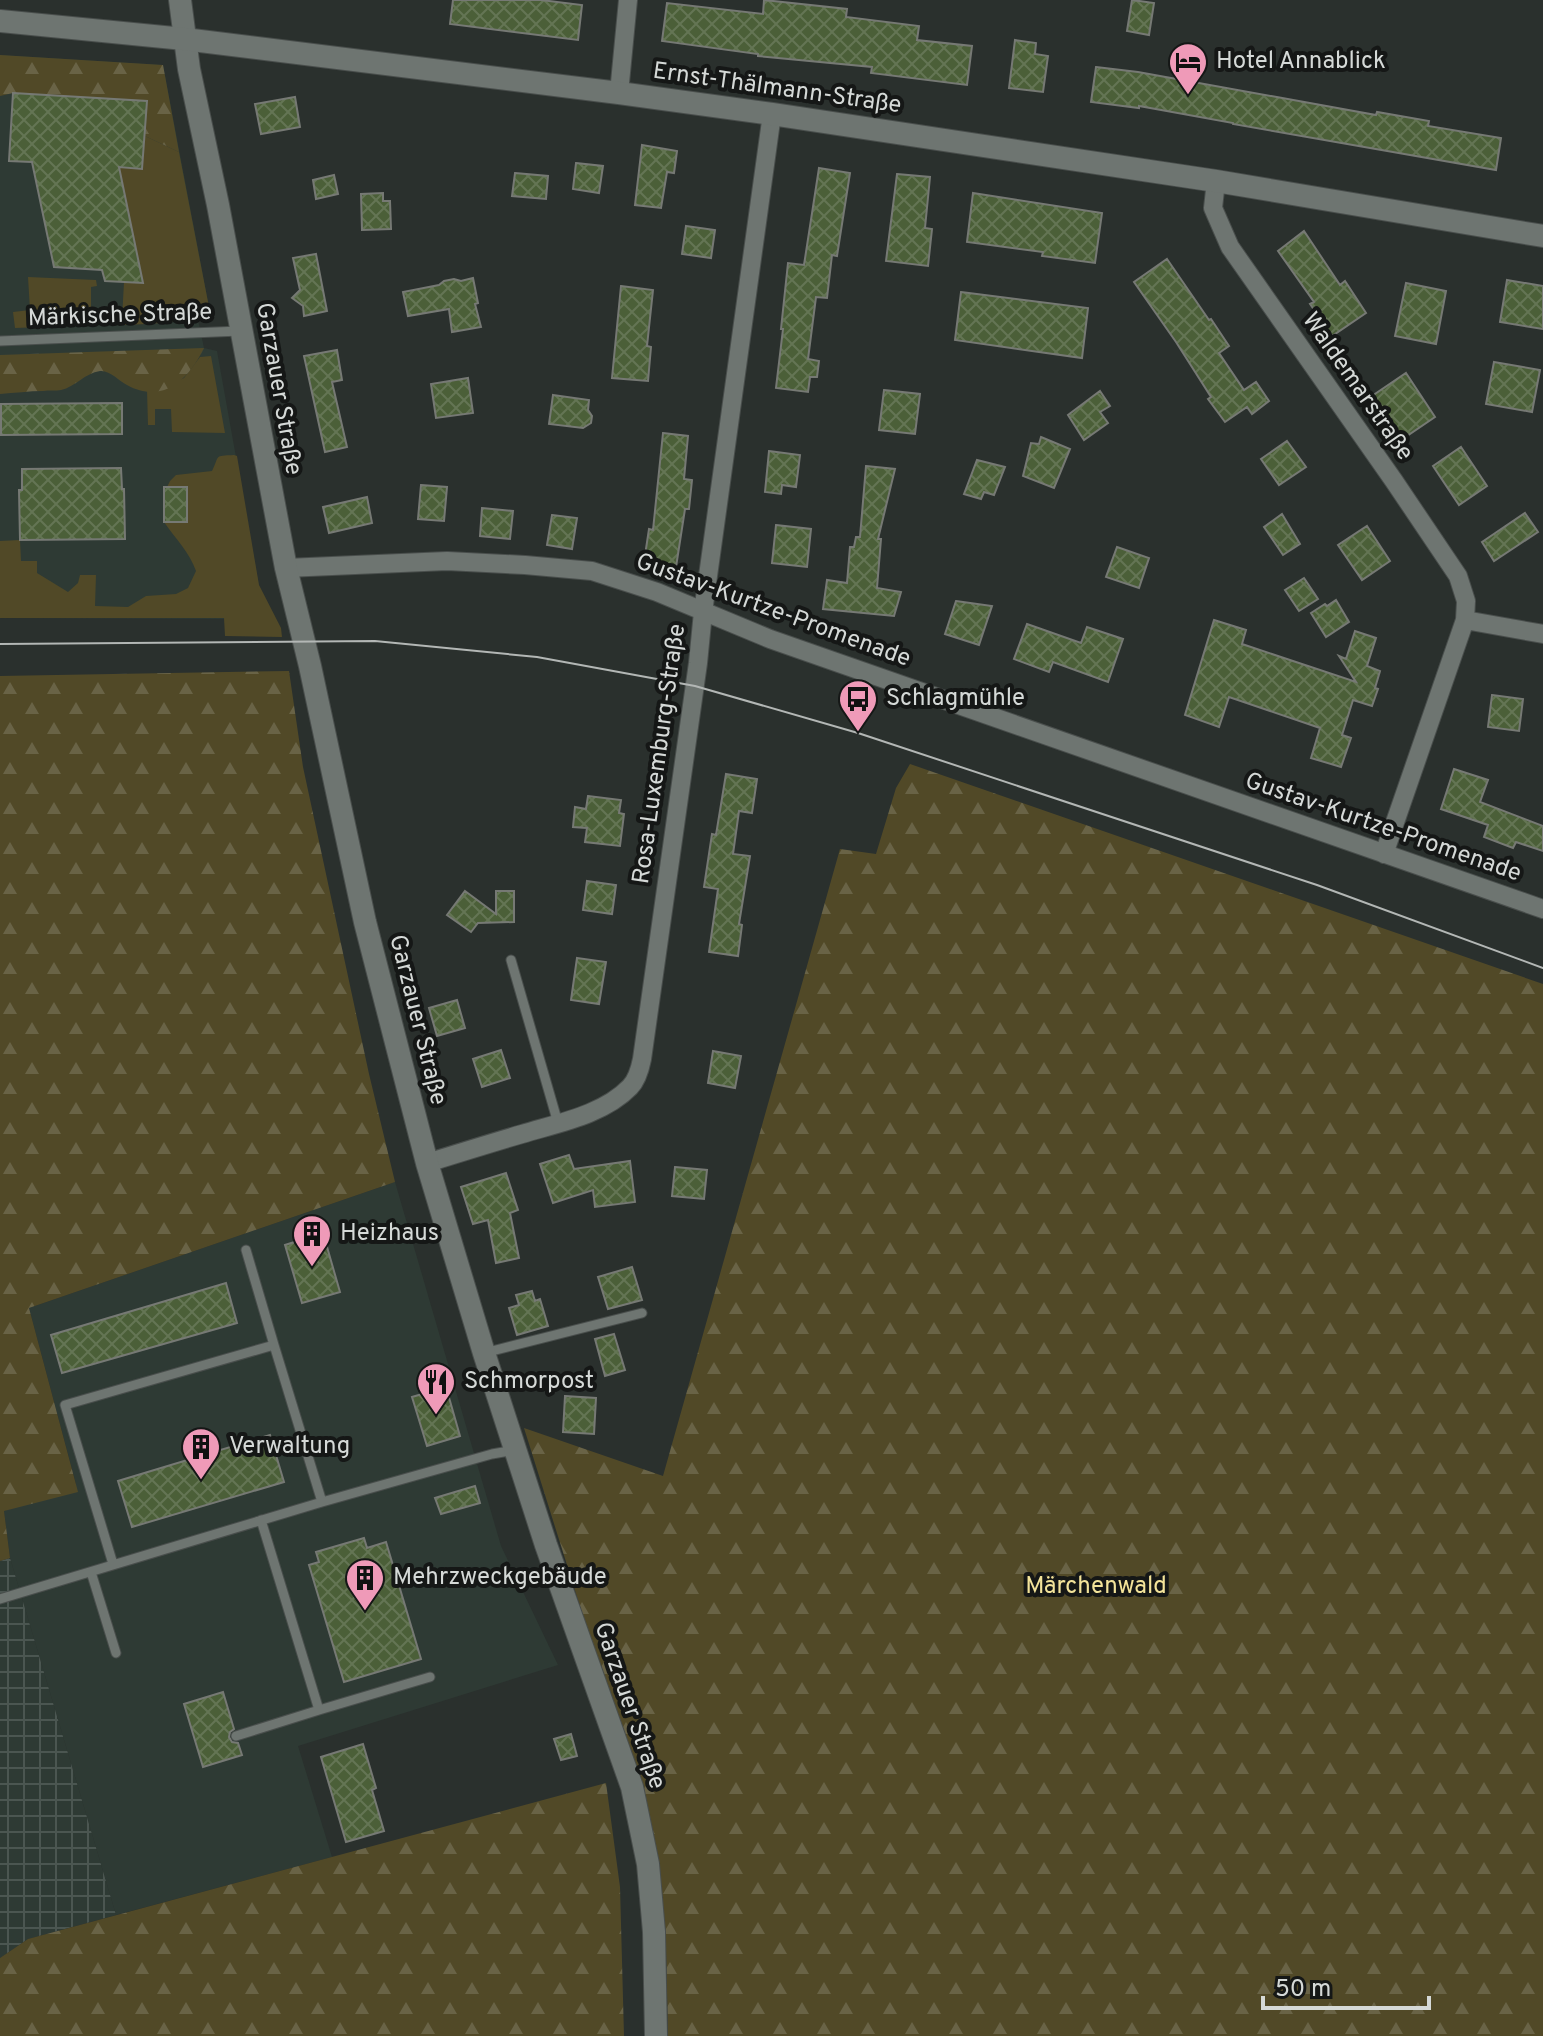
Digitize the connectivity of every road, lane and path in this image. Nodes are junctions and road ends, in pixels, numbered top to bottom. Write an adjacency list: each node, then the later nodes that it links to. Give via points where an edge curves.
1 (180, 0): 4 (street, Garzauer Straße)
2 (628, 0): 5 (street)
3 (0, 21): 4 (street, Ernst-Thälmann-Straße)
4 (184, 39): 5 (street, Ernst-Thälmann-Straße); 9 (street, Garzauer Straße)
5 (619, 93): 6 (street, Ernst-Thälmann-Straße)
6 (772, 114): 7 (street, Ernst-Thälmann-Straße); 12 (street, Rosa-Luxemburg-Straße)
7 (1216, 181): 8 (street, Ernst-Thälmann-Straße); 13 (street, Waldemarstraße, via 1213,208 1230,247 1458,576)
8 (1543, 236)
9 (241, 331): 10 (lane, Märkische Straße); 11 (street, Garzauer Straße)
10 (0, 341)
11 (286, 568): 12 (street, Gustav-Kurtze-Promenade, via 447,561 592,571); 19 (street, Garzauer Straße, via 365,922)
12 (703, 612): 15 (street, Gustav-Kurtze-Promenade); 18 (street, Rosa-Luxemburg-Straße, via 638,1075 617,1098)
13 (1465, 620): 14 (street); 15 (street, Waldemarstraße)
14 (1543, 634)
15 (1384, 854): 16 (street, Gustav-Kurtze-Promenade)
16 (1543, 909)
17 (511, 960): 18 (lane)
18 (558, 1123): 19 (street, Rosa-Luxemburg-Straße)
19 (427, 1163): 23 (street, Garzauer Straße)
20 (246, 1250): 22 (lane)
21 (642, 1313): 23 (lane)
22 (274, 1345): 25 (lane); 27 (lane, via 65,1405)
23 (484, 1353): 24 (street, Garzauer Straße)
24 (515, 1450): 25 (lane); 34 (street, Garzauer Straße, via 632,1787 648,1864)
25 (322, 1502): 26 (lane)
26 (261, 1520): 27 (lane); 32 (lane)
27 (113, 1564): 28 (lane)
28 (91, 1572): 29 (lane); 30 (lane)
29 (0, 1599)
30 (116, 1653)
31 (430, 1677): 32 (lane)
32 (319, 1710): 33 (lane)
33 (236, 1736)
34 (656, 2036)

